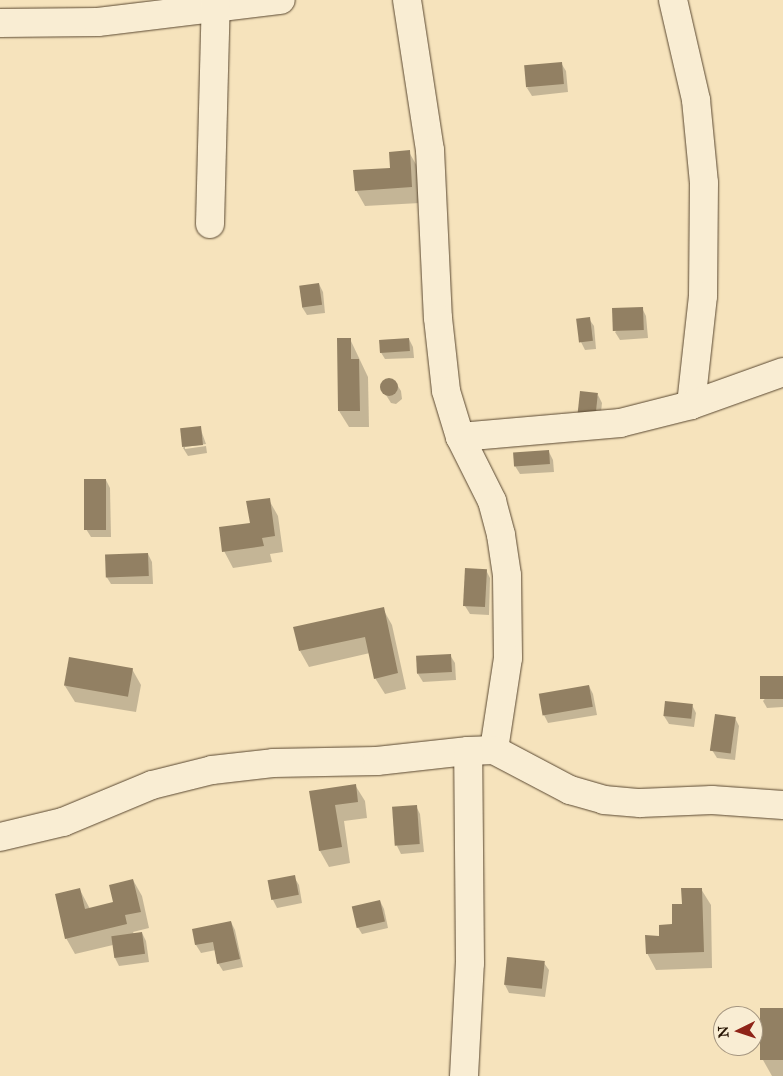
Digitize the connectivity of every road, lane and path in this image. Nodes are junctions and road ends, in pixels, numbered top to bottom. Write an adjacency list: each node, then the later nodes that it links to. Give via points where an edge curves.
1 (281, 0): 4 (street)
2 (407, 0): 9 (street, via 430,150 438,318 446,390)
3 (673, 0): 8 (street, via 696,100 704,183 703,296)
4 (215, 4): 5 (street, via 98,22); 6 (street)
5 (0, 23)
6 (210, 224)
7 (783, 372): 8 (street)
8 (691, 405): 9 (street, via 620,423)
9 (460, 437): 10 (street, via 492,500 507,575 508,658)
10 (481, 750): 11 (street, via 570,790 604,800 640,803 712,800); 12 (street, via 377,761 273,763 212,770 152,785 63,822); 13 (street)
11 (783, 805)
12 (0, 837)
13 (464, 1076)

